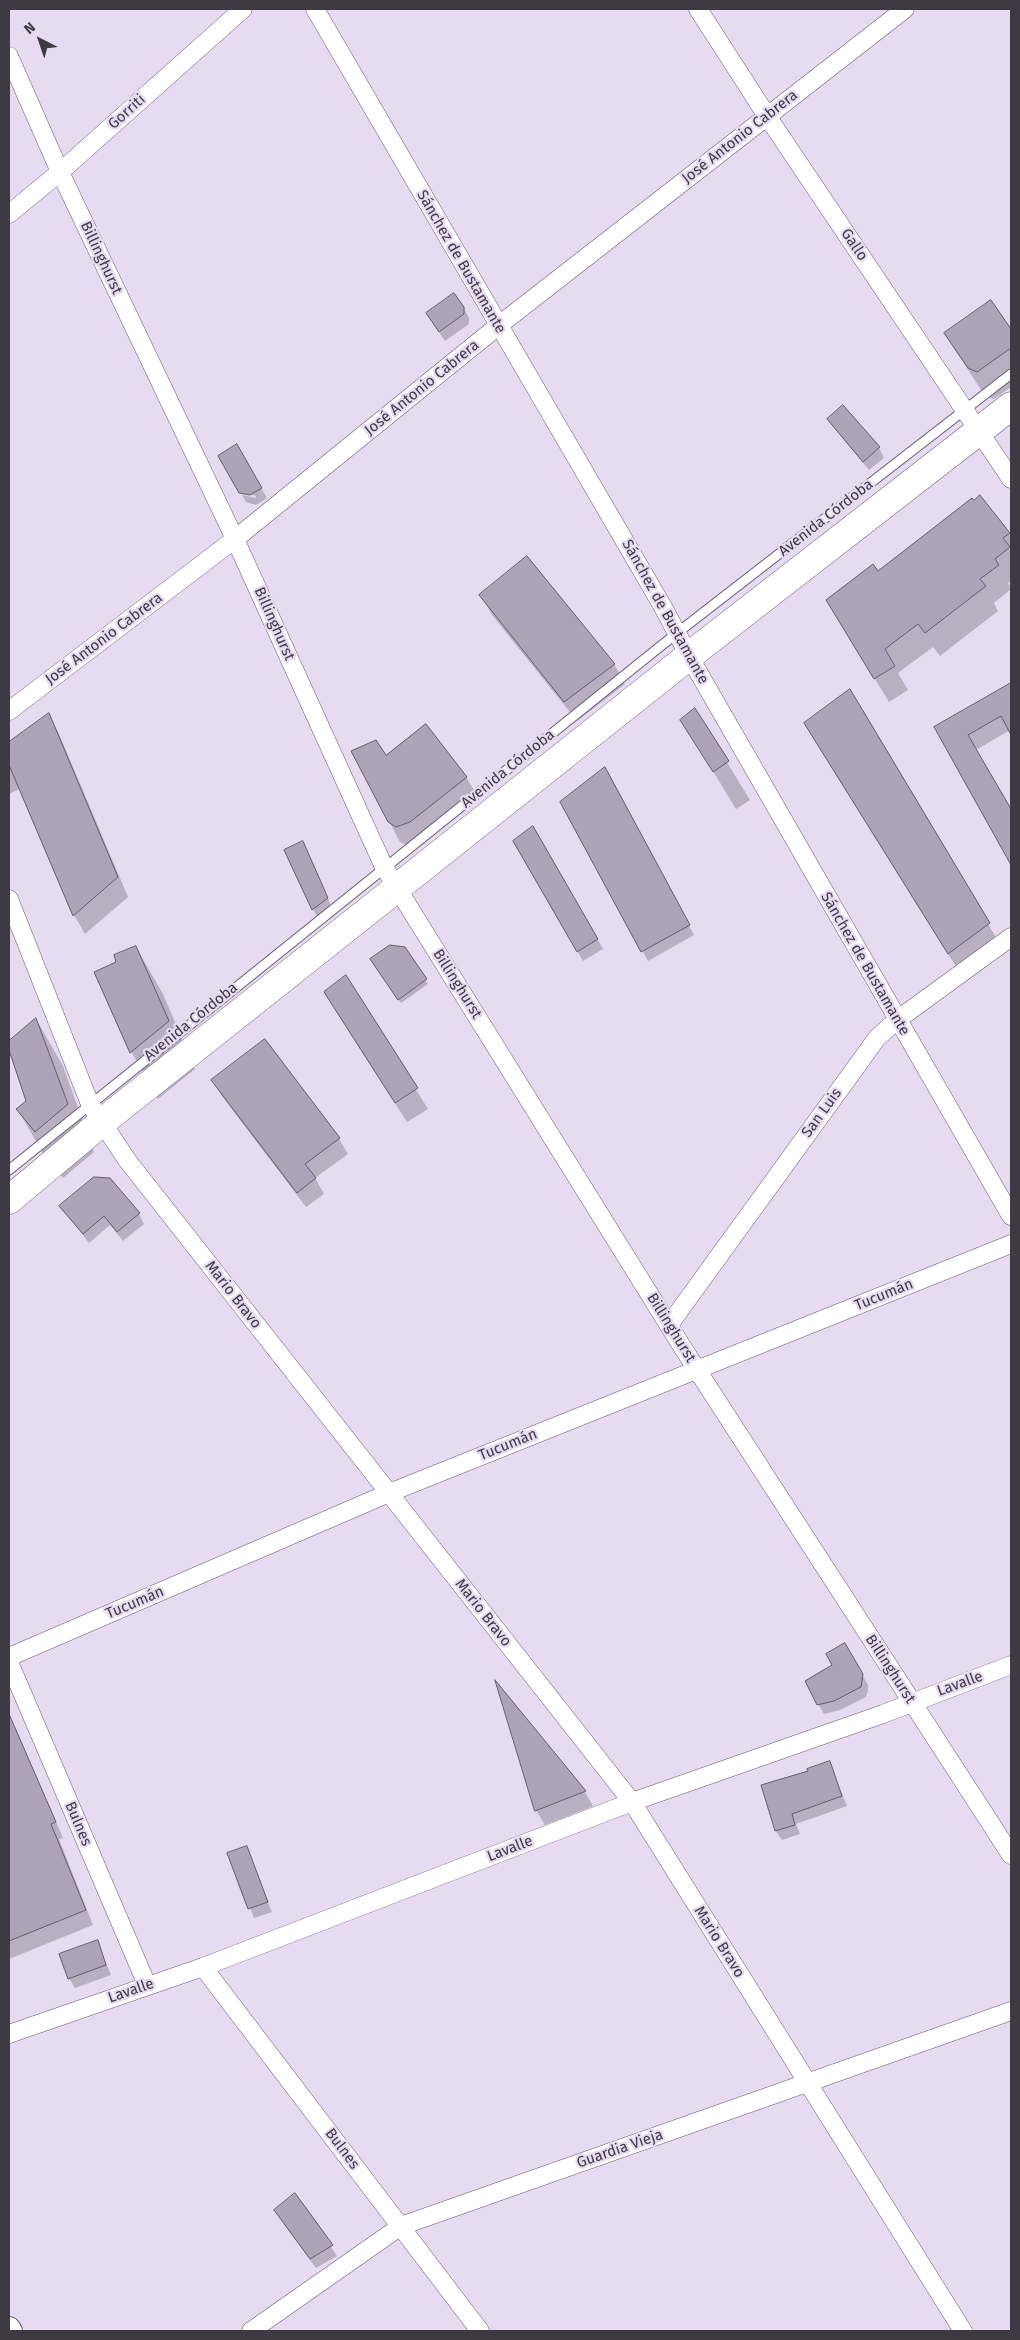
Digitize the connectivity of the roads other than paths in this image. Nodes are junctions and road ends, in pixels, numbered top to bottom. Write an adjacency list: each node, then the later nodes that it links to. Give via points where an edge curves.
1 (243, 9): 7 (street, Gorriti)
2 (315, 9): 9 (street, Sánchez de Bustamante)
3 (698, 9): 6 (street, Gallo)
4 (905, 9): 6 (street, José Antonio Cabrera)
5 (9, 56): 7 (street, Billinghurst)
6 (767, 116): 9 (street, José Antonio Cabrera); 12 (street, Gallo)
7 (60, 172): 8 (street, Gorriti); 14 (street, Billinghurst)
8 (9, 214)
9 (498, 326): 14 (street, José Antonio Cabrera); 15 (street, Sánchez de Bustamante)
10 (1011, 374): 12 (lane, Avenida Córdoba)
11 (1011, 406): 12 (main road, Avenida Córdoba)
12 (972, 420): 13 (street, Gallo); 15 (main road, Avenida Córdoba)
13 (1011, 479)
14 (235, 539): 16 (street, José Antonio Cabrera); 17 (street, Billinghurst)
15 (683, 644): 17 (main road, Avenida Córdoba); 20 (street, Sánchez de Bustamante)
16 (9, 711)
17 (391, 878): 21 (main road, Avenida Córdoba); 26 (street, Billinghurst)
18 (9, 899): 21 (street, Mario Bravo)
19 (1011, 937): 20 (street, San Luis)
20 (896, 1020): 24 (street, Sánchez de Bustamante); 26 (street, San Luis, via 863,1056)
21 (96, 1113): 22 (lane, Avenida Córdoba); 23 (main road, Avenida Córdoba); 28 (street, Mario Bravo, via 127,1160)
22 (9, 1170)
23 (9, 1200)
24 (1011, 1216)
25 (1011, 1244): 27 (street, Tucumán)
26 (669, 1325): 27 (street, Billinghurst)
27 (697, 1369): 28 (street, Tucumán); 32 (street, Billinghurst)
28 (389, 1493): 29 (street, Tucumán); 33 (street, Mario Bravo)
29 (9, 1657)
30 (9, 1662): 36 (street, Bulnes)
31 (1011, 1666): 32 (street, Lavalle)
32 (911, 1703): 33 (street, Lavalle); 34 (street, Billinghurst)
33 (632, 1802): 35 (street, Lavalle); 39 (street, Mario Bravo)
34 (1011, 1855)
35 (203, 1966): 36 (street, Lavalle); 40 (street, Bulnes)
36 (147, 1985): 38 (street, Lavalle)
37 (1011, 2011): 39 (street, Guardia Vieja)
38 (9, 2034)
39 (807, 2083): 40 (street, Guardia Vieja); 45 (street, Mario Bravo)
40 (401, 2226): 43 (street, Guardia Vieja); 44 (street, Bulnes)
41 (9, 2328): 42 (street)
42 (11, 2331)
43 (251, 2331)
44 (480, 2331)
45 (963, 2331)

